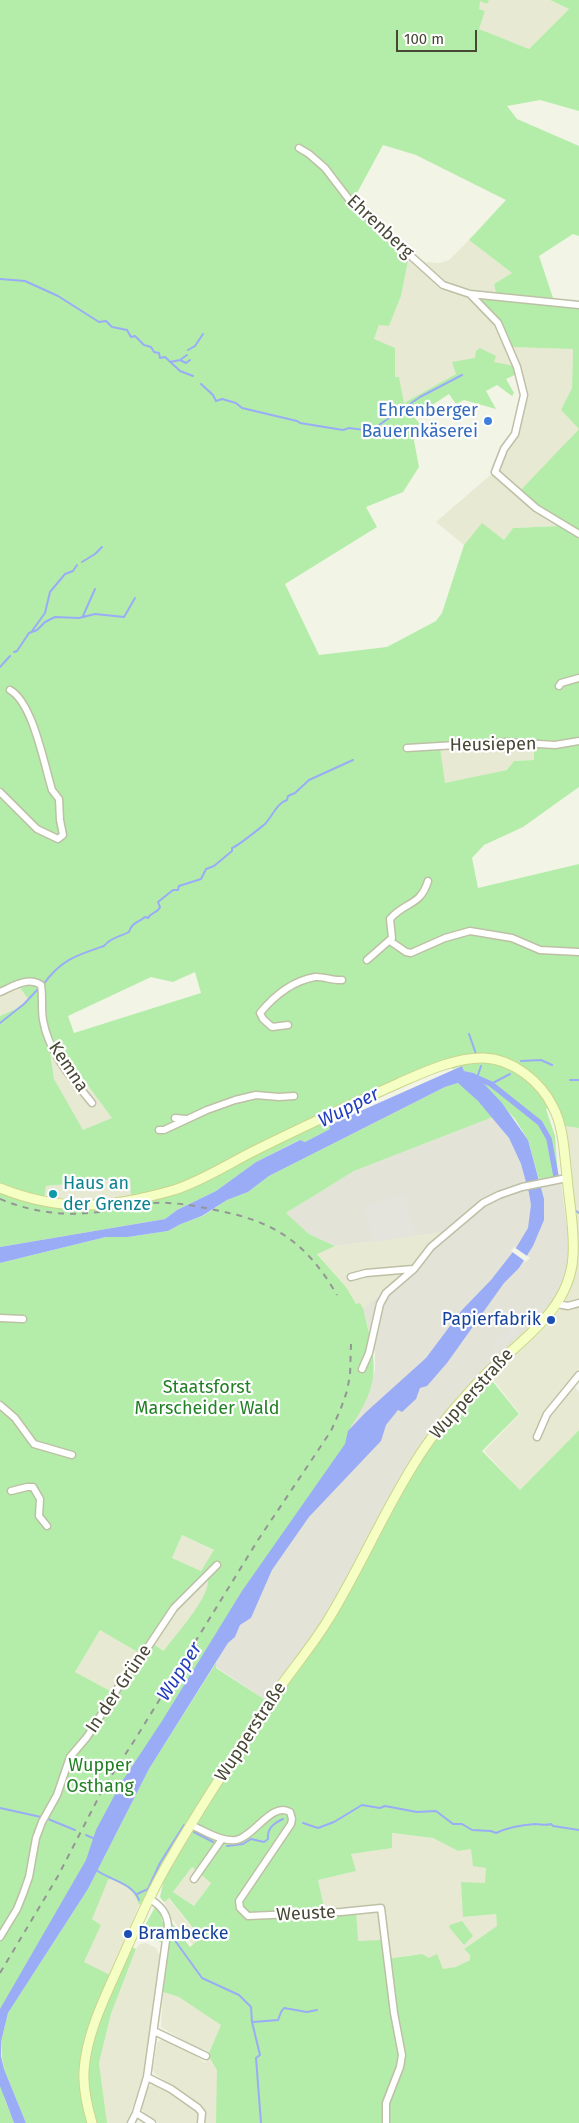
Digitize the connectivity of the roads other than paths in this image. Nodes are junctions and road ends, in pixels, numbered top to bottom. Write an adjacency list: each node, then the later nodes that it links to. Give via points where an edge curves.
1 (299, 148): 2 (street, Ehrenberg, via 325,168 351,202 438,281)
2 (470, 294): 3 (street, Ehrenberg); 4 (street, Ehrenberg, via 498,323 517,367 524,394 515,434 504,449 495,472 536,508)
3 (579, 305)
4 (579, 534)
5 (579, 678): 6 (street)
6 (559, 686)
7 (10, 690): 10 (street, via 21,698 29,714 52,790 58,799 63,835 58,839 37,829)
8 (579, 741): 9 (street, Heusiepen, via 554,745 506,742)
9 (407, 748)
10 (0, 792)
11 (428, 881): 12 (street, via 424,894 390,919)
12 (390, 941): 13 (street, via 411,953 451,936 479,931 512,938 540,950); 14 (street)
13 (579, 952)
14 (367, 960)
15 (342, 980): 17 (street, via 315,977 297,983 271,1000 260,1013 272,1028)
16 (0, 992): 19 (street, Kemna, via 18,983 36,982 41,985 43,1019 49,1043)
17 (288, 1025)
18 (294, 1096): 21 (street, via 253,1096)
19 (92, 1103)
20 (175, 1118): 21 (street)
21 (188, 1119): 22 (street)
22 (159, 1130)
23 (567, 1178): 24 (main road, Wupperstraße, via 559,1121 545,1093 512,1066 493,1059 473,1058 396,1085 310,1123 181,1187 81,1206 30,1199); 25 (street, via 522,1187 483,1203 431,1247); 28 (main road, Wupperstraße, via 574,1240 573,1262 568,1283)
24 (0, 1188)
25 (414, 1269): 26 (street); 31 (street, via 386,1293 380,1304)
26 (351, 1277)
27 (579, 1303): 28 (street)
28 (557, 1304): 39 (main road, Wupperstraße, via 470,1390 432,1436 324,1627 272,1699)
29 (0, 1318): 30 (street)
30 (23, 1319)
31 (362, 1369)
32 (579, 1375): 34 (street, via 547,1414)
33 (0, 1405): 35 (street, via 15,1418 34,1444)
34 (537, 1437)
35 (72, 1455)
36 (11, 1492): 37 (street, via 33,1487 40,1499 39,1516)
37 (47, 1526)
38 (217, 1565): 43 (street, In der Grüne, via 174,1608 128,1672 88,1737 70,1757 57,1795 36,1838 23,1894)
39 (192, 1825): 40 (street); 42 (main road, Wupperstraße)
40 (222, 1839): 41 (street); 52 (street, Weuste, via 245,1837 281,1809 292,1815 288,1829 239,1902 248,1916 381,1908 402,2055 386,2103)
41 (194, 1879)
42 (150, 1899): 44 (street, via 163,1909 167,1919); 48 (main road, Wupperstraße, via 87,2048 83,2072)
43 (0, 1937)
44 (154, 2031): 45 (street); 46 (street)
45 (206, 2056)
46 (147, 2077): 47 (street); 51 (street, via 198,2108 202,2113)
47 (136, 2113): 49 (street); 50 (street)
48 (92, 2123)
49 (131, 2123)
50 (152, 2123)
51 (201, 2123)
52 (386, 2123)

